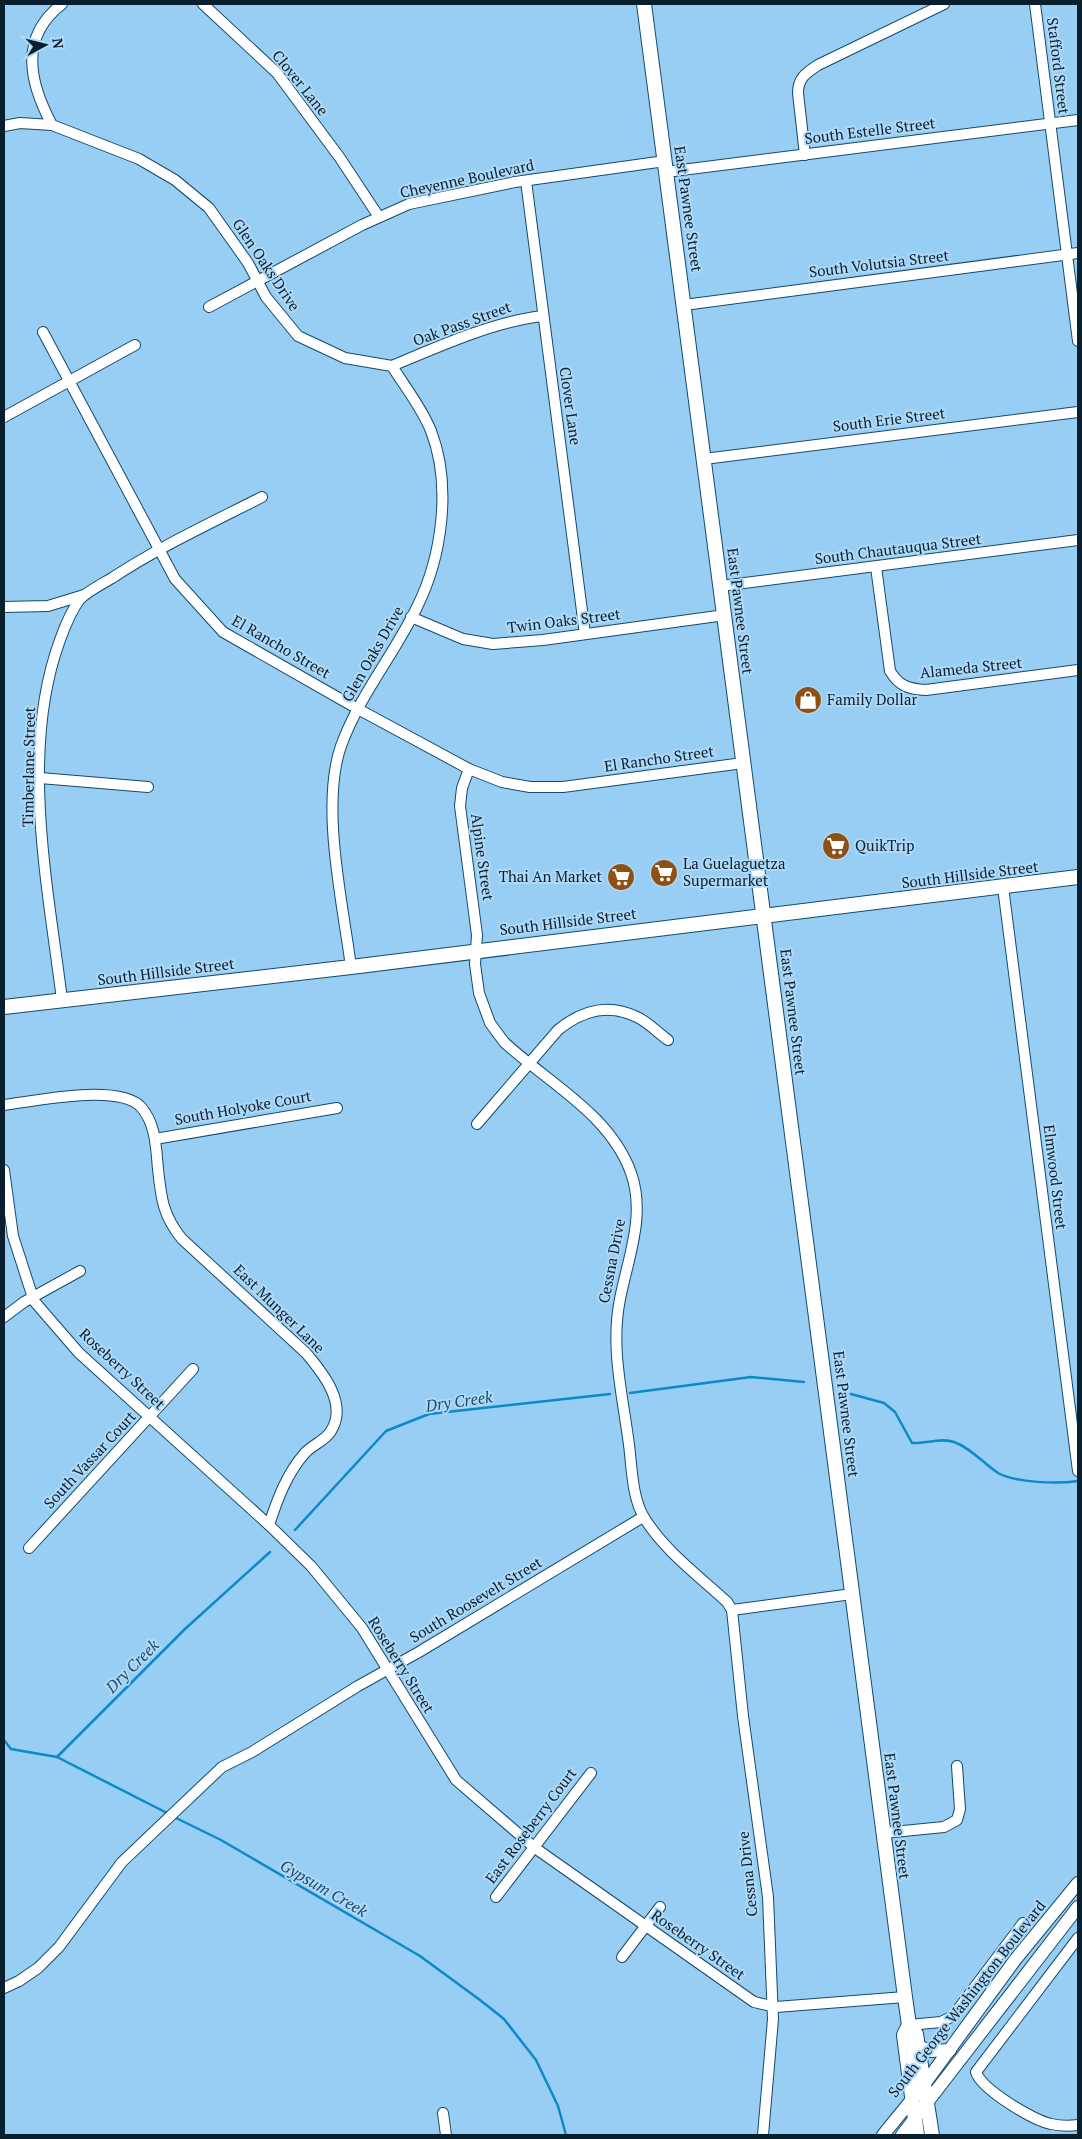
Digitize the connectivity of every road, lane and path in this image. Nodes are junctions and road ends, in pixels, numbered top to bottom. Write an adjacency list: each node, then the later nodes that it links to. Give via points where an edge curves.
1 (62, 4): 8 (street, via 39,27 33,47 32,66 40,103)
2 (203, 4): 13 (street, Clover Lane, via 276,73)
3 (644, 4): 11 (main road, East Pawnee Street)
4 (944, 4): 10 (street, via 818,65 802,76 798,93)
5 (1034, 4): 7 (street, Stafford Street)
6 (1078, 120): 7 (street, South Estelle Street)
7 (1050, 123): 10 (street, South Estelle Street); 15 (street, Stafford Street)
8 (52, 125): 9 (street, Glen Oaks Drive, via 20,123); 16 (street, Glen Oaks Drive, via 139,159 175,180 208,208)
9 (4, 126)
10 (806, 155): 11 (street, South Estelle Street)
11 (666, 167): 12 (street, Cheyenne Boulevard); 17 (main road, East Pawnee Street)
12 (526, 181): 13 (street, Cheyenne Boulevard, via 409,204); 19 (street, Clover Lane)
13 (380, 217): 16 (street, Cheyenne Boulevard)
14 (1078, 253): 15 (street, South Volutsia Street)
15 (1067, 255): 17 (street, South Volutsia Street); 21 (street, Stafford Street)
16 (258, 282): 18 (street, Cheyenne Boulevard); 23 (street, Glen Oaks Drive, via 298,336 345,358)
17 (684, 304): 27 (main road, East Pawnee Street)
18 (209, 307)
19 (543, 316): 23 (street, Oak Pass Street, via 523,318 431,349); 37 (street, Clover Lane)
20 (44, 332): 24 (street, El Rancho Street)
21 (1078, 341)
22 (136, 346): 24 (street)
23 (392, 366): 36 (street, Glen Oaks Drive, via 430,430 440,477 442,516 439,542)
24 (70, 382): 26 (street); 30 (street, El Rancho Street)
25 (1078, 412): 27 (street, South Erie Street)
26 (4, 417)
27 (704, 459): 32 (main road, East Pawnee Street)
28 (262, 497): 30 (street, Timberlane Street)
29 (1078, 540): 31 (street, South Chautauqua Street)
30 (159, 550): 33 (street, Timberlane Street); 39 (street, El Rancho Street, via 174,579 223,632)
31 (876, 567): 32 (street, South Chautauqua Street); 38 (street, Alameda Street, via 890,671 905,687 926,690)
32 (721, 586): 35 (main road, East Pawnee Street)
33 (87, 594): 34 (street, via 48,606); 42 (street, Timberlane Street, via 70,616 46,685)
34 (4, 607)
35 (725, 615): 37 (street, Twin Oaks Street); 40 (main road, East Pawnee Street)
36 (411, 617): 37 (street, Twin Oaks Street, via 478,643); 39 (street, Glen Oaks Drive)
37 (585, 634)
38 (1078, 670)
39 (358, 709): 41 (street, El Rancho Street); 48 (street, Glen Oaks Drive, via 340,747 331,796)
40 (743, 763): 41 (street, El Rancho Street, via 563,787 530,787 502,782); 46 (main road, East Pawnee Street)
41 (469, 768): 47 (street, Alpine Street, via 460,806)
42 (40, 778): 43 (street); 49 (street, Timberlane Street, via 43,850)
43 (148, 787)
44 (1078, 877): 45 (main road, South Hillside Street)
45 (1002, 887): 46 (main road, South Hillside Street); 63 (street, Elmwood Street)
46 (765, 916): 47 (main road, South Hillside Street); 67 (main road, East Pawnee Street)
47 (477, 950): 48 (main road, South Hillside Street); 52 (street, Cessna Drive, via 475,964 484,1009 496,1032)
48 (351, 967): 49 (main road, South Hillside Street)
49 (62, 1000): 50 (main road, South Hillside Street)
50 (4, 1007)
51 (668, 1040): 52 (street, via 637,1017 611,1010 590,1010 574,1017 558,1030)
52 (529, 1064): 55 (street); 64 (street, Cessna Drive, via 610,1134 631,1173 635,1188 636,1229 620,1300 616,1345 632,1467)
53 (4, 1105): 56 (street, East Munger Lane, via 84,1095 111,1095 140,1106)
54 (337, 1108): 56 (street, South Holyoke Court)
55 (477, 1124)
56 (155, 1139): 65 (street, East Munger Lane, via 160,1186 170,1224 182,1239 306,1353 323,1374 334,1398 338,1415 330,1432 305,1453 287,1479)
57 (4, 1170): 59 (street, Roseberry Street, via 13,1236)
58 (80, 1271): 59 (street)
59 (33, 1297): 60 (street); 62 (street, Roseberry Street, via 79,1353)
60 (4, 1317)
61 (193, 1369): 62 (street, South Vassar Court)
62 (150, 1417): 65 (street, Roseberry Street); 66 (street, South Vassar Court)
63 (1078, 1472)
64 (643, 1517): 68 (street, via 656,1535); 69 (street, South Roosevelt Street)
65 (269, 1525): 69 (street, Roseberry Street, via 311,1566 362,1628)
66 (30, 1548)
67 (852, 1594): 68 (street); 72 (main road, East Pawnee Street)
68 (732, 1610): 84 (street, Cessna Drive, via 768,1897)
69 (386, 1670): 73 (street, Roseberry Street, via 456,1780); 82 (street, South Roosevelt Street, via 222,1767 117,1869 58,1947 38,1968)
70 (957, 1766): 72 (street, via 960,1809 957,1820 944,1827)
71 (591, 1773): 73 (street, East Roseberry Court)
72 (883, 1833): 83 (main road, East Pawnee Street)
73 (535, 1848): 75 (street, East Roseberry Court); 79 (street, Roseberry Street)
74 (1078, 1883): 87 (street, South George Washington Boulevard, via 1015,1960)
75 (496, 1897)
76 (660, 1907): 79 (street)
77 (1078, 1907): 90 (street)
78 (1024, 1923): 85 (street, via 953,2016 941,2022)
79 (646, 1926): 81 (street); 84 (street, Roseberry Street, via 754,2002)
80 (1078, 1938): 93 (street, via 976,2072 981,2081 1028,2115 1052,2125)
81 (622, 1957)
82 (4, 1988)
83 (905, 1997): 84 (street, Roseberry Street); 85 (main road, East Pawnee Street)
84 (772, 2006): 95 (street, Cessna Drive)
85 (909, 2025): 86 (main road, East Pawnee Street, via 916,2034); 89 (main road, East Pawnee Street, via 904,2035)
86 (918, 2046): 87 (street, via 930,2051); 88 (main road, East Pawnee Street)
87 (950, 2050): 88 (street, South George Washington Boulevard)
88 (923, 2086): 89 (street, South George Washington Boulevard); 90 (main road, East Pawnee Street)
89 (912, 2100): 92 (main road, East Pawnee Street); 96 (street, South George Washington Boulevard)
90 (927, 2105): 92 (street); 99 (main road, East Pawnee Street)
91 (443, 2113): 94 (street)
92 (915, 2119): 97 (street); 98 (main road, East Pawnee Street)
93 (1078, 2125)
94 (446, 2135)
95 (763, 2135)
96 (883, 2135)
97 (902, 2135)
98 (917, 2135)
99 (932, 2135)

